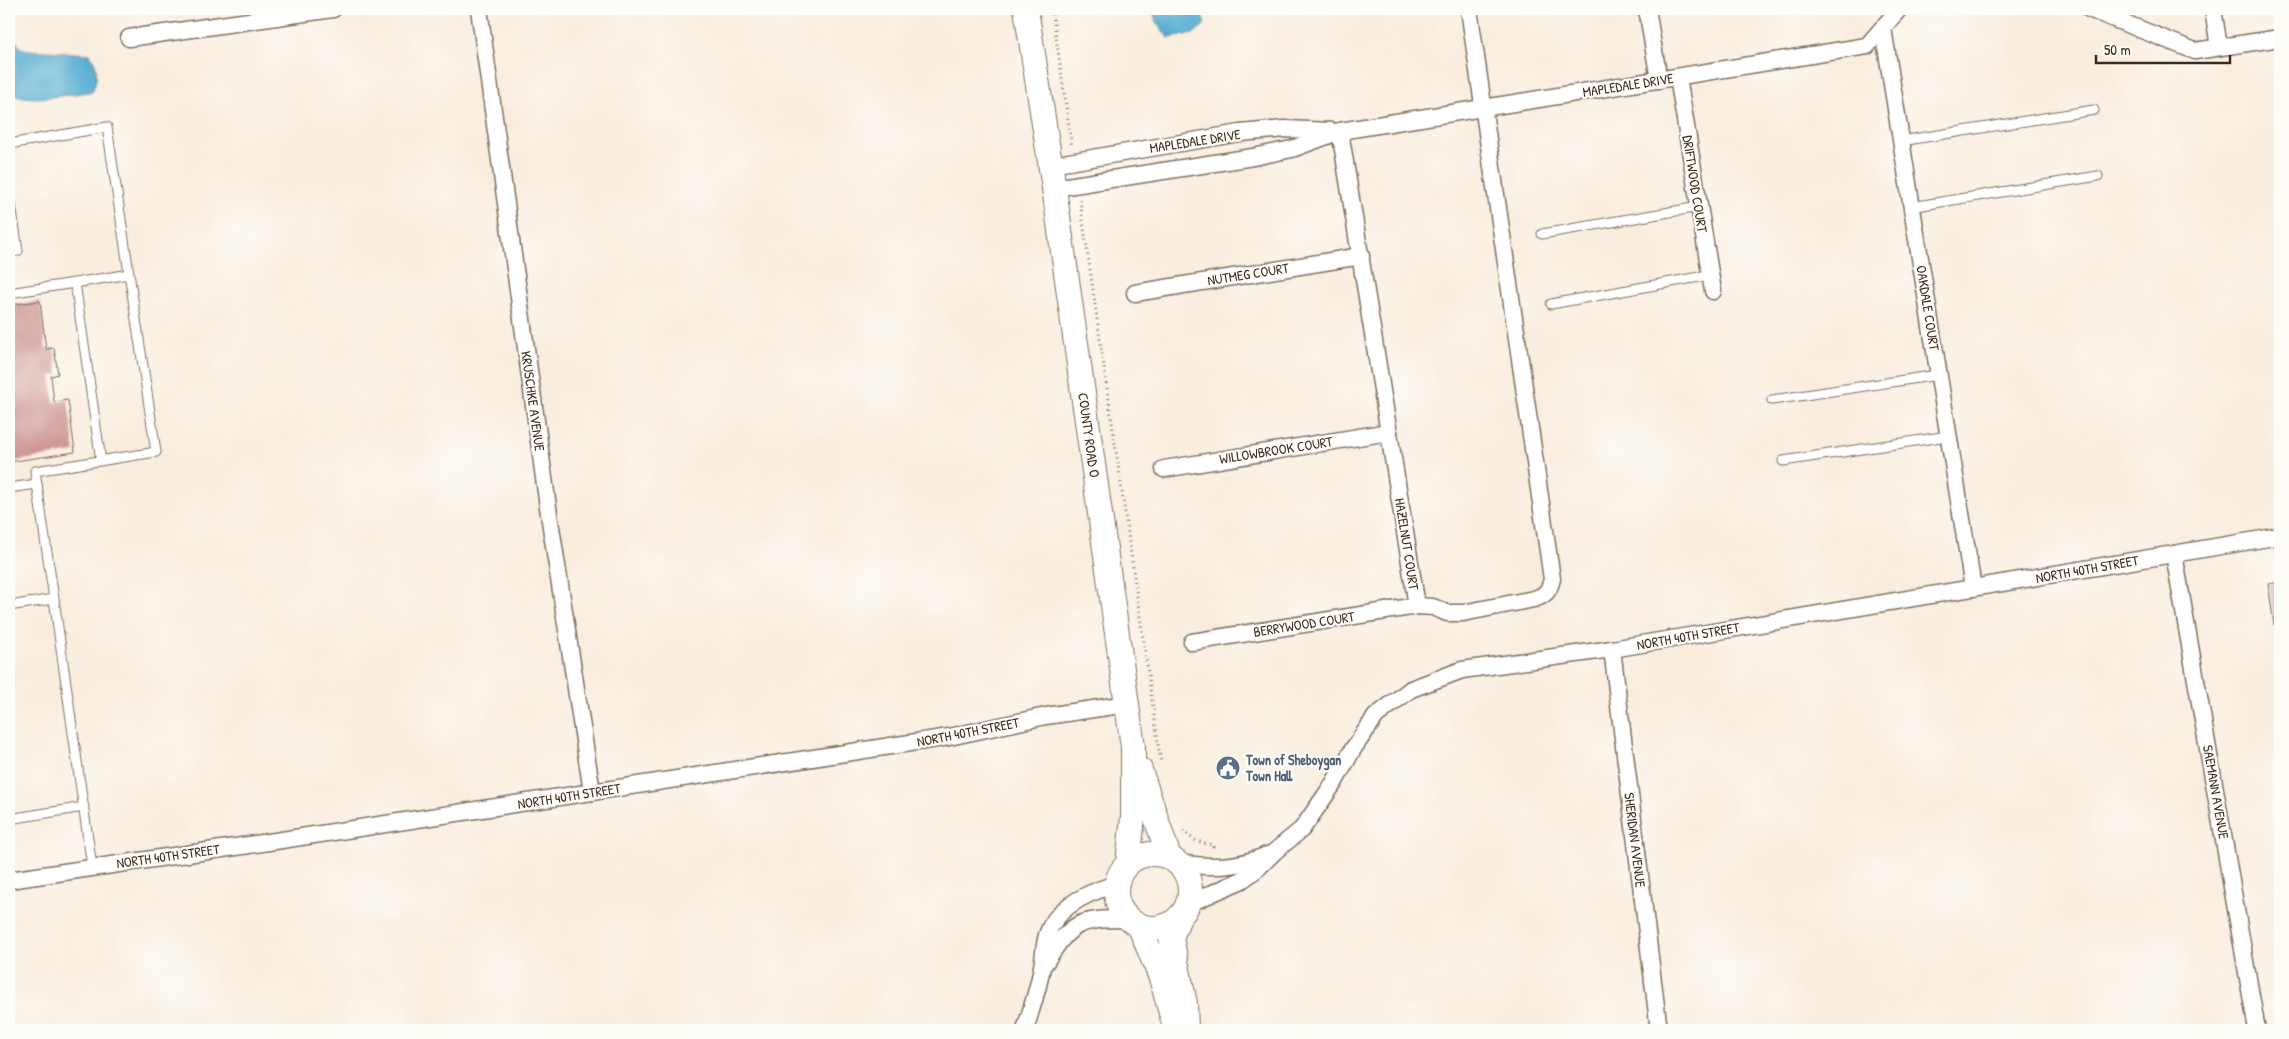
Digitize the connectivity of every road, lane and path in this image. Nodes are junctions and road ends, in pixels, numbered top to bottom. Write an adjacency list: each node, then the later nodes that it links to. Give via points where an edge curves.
1 (333, 9): 10 (street)
2 (478, 9): 56 (street, KRUSCHKE AVENUE)
3 (1026, 9): 21 (street, COUNTY ROAD O)
4 (1052, 9): 20 (path)
5 (1469, 9): 15 (street, HAZELNUT COURT)
6 (1647, 9): 14 (street)
7 (2089, 9): 12 (street, via 2195,51)
8 (2213, 9): 12 (street)
9 (1891, 16): 13 (street, MAPLEDALE DRIVE, via 1867,46); 18 (street, OAKDALE COURT)
10 (129, 38)
11 (2280, 38): 12 (street)
12 (2219, 47)
13 (1678, 77): 14 (street, MAPLEDALE DRIVE); 25 (street, DRIFTWOOD COURT)
14 (1659, 80): 15 (street, MAPLEDALE DRIVE)
15 (1485, 108): 17 (street, MAPLEDALE DRIVE); 50 (street, HAZELNUT COURT, via 1552,579 1545,595 1534,599 1463,613)
16 (2094, 110): 18 (lane)
17 (1340, 131): 20 (street, MAPLEDALE DRIVE, via 1285,129 1240,133); 23 (street, MAPLEDALE DRIVE, via 1292,149 1253,157); 29 (street, HAZELNUT COURT)
18 (1901, 142): 26 (street, OAKDALE COURT)
19 (9, 144): 30 (lane, via 107,127)
20 (1074, 161): 21 (street, MAPLEDALE DRIVE)
21 (1052, 176): 23 (street, MAPLEDALE DRIVE); 53 (street, COUNTY ROAD O)
22 (2098, 176): 26 (lane)
23 (1078, 184): 55 (path)
24 (9, 190): 28 (lane, via 18,252)
25 (1699, 206): 27 (lane); 32 (street, DRIFTWOOD COURT)
26 (1912, 207): 36 (street, OAKDALE COURT)
27 (1542, 234)
28 (9, 253)
29 (1361, 256): 34 (street, NUTMEG COURT); 38 (street, HAZELNUT COURT)
30 (129, 274): 31 (lane); 40 (lane, via 156,452)
31 (75, 283): 33 (lane); 40 (lane)
32 (1711, 283): 35 (lane)
33 (9, 293)
34 (1136, 293)
35 (1551, 304)
36 (1938, 375): 37 (lane); 39 (street, OAKDALE COURT)
37 (1772, 400)
38 (1389, 432): 42 (street, WILLOWBROOK COURT); 50 (street, HAZELNUT COURT)
39 (1948, 436): 41 (lane); 47 (street, OAKDALE COURT)
40 (101, 461): 43 (lane, via 35,471)
41 (1783, 461)
42 (1164, 468)
43 (37, 484): 44 (lane); 48 (lane)
44 (9, 488)
45 (2280, 536): 46 (street, NORTH 40TH STREET)
46 (2174, 554): 47 (street, NORTH 40TH STREET); 74 (street, SAEMANN AVENUE)
47 (1973, 588): 52 (street, NORTH 40TH STREET)
48 (54, 599): 49 (lane); 57 (lane)
49 (9, 606)
50 (1417, 606): 51 (street, BERRYWOOD COURT)
51 (1192, 642)
52 (1612, 649): 60 (street, NORTH 40TH STREET, via 1462,670 1411,689 1376,716 1302,829); 73 (street, SHERIDAN AVENUE)
53 (1127, 704): 54 (street, COUNTY ROAD O); 56 (street, NORTH 40TH STREET, via 1046,716 949,737)
54 (1132, 747): 61 (street); 62 (street, COUNTY ROAD O, via 1133,817)
55 (1161, 768)
56 (592, 792): 63 (street, NORTH 40TH STREET)
57 (84, 808): 58 (lane); 63 (lane)
58 (9, 819)
59 (1178, 826): 64 (path, via 1196,841 1213,845)
60 (1274, 852): 64 (street, via 1253,861); 67 (street, NORTH 40TH STREET, via 1242,880)
61 (1174, 860): 62 (street, via 1147,854); 64 (street); 67 (street, via 1189,882 1190,894)
62 (1128, 863): 66 (street)
63 (92, 868): 65 (street, NORTH 40TH STREET)
64 (1213, 868)
65 (9, 880)
66 (1116, 884): 68 (street, via 1120,909); 69 (street, via 1079,899 1059,913 1047,935)
67 (1184, 911): 68 (street, via 1160,928); 72 (street, via 1171,938 1185,1003)
68 (1133, 922): 69 (street, via 1100,918 1077,925 1060,940); 71 (street, via 1161,978)
69 (1042, 967): 70 (street)
70 (1025, 1030)
71 (1176, 1030)
72 (1186, 1030)
73 (1659, 1030)
74 (2258, 1030)

